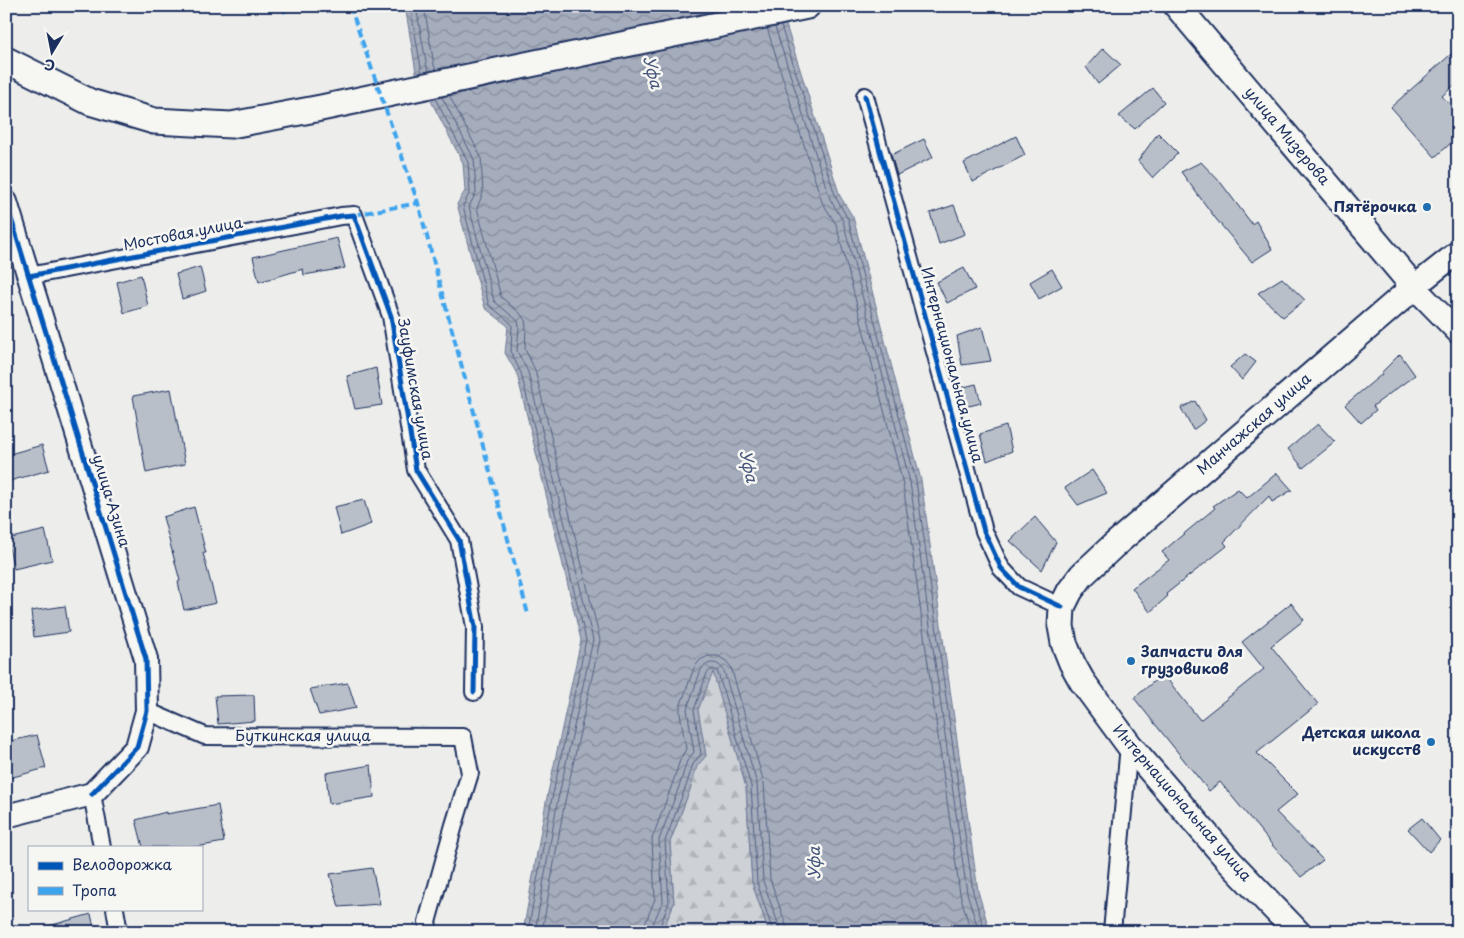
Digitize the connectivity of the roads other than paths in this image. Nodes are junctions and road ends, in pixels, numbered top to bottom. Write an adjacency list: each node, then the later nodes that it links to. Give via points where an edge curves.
1 (807, 6): 3 (main road, via 231,125 154,121 90,102)
2 (1177, 6): 9 (main road, улица Мизерова)
3 (6, 60)
4 (864, 96): 11 (street, Интернациональная улица, via 984,531 1001,568 1019,586)
5 (6, 202): 8 (street, улица Азина)
6 (341, 216): 8 (street, Мостовая улица); 12 (street, Зауфимская улица, via 354,215 391,316 416,470 459,540 475,627)
7 (1458, 252): 9 (street, Манчажская улица)
8 (29, 276): 13 (street, улица Азина, via 146,659)
9 (1414, 287): 10 (street, улица Мизерова); 11 (main road, Манчажская улица, via 1112,547 1082,575)
10 (1458, 332)
11 (1062, 608): 14 (main road, Интернациональная улица, via 1064,644 1072,663)
12 (474, 692)
13 (147, 711): 15 (street, улица Азина, via 137,747); 20 (street, Буткинская улица, via 205,736 463,737 470,773 427,922)
14 (1129, 745): 21 (street); 22 (main road, Интернациональная улица, via 1230,862)
15 (92, 794): 16 (street); 17 (street)
16 (6, 816)
17 (102, 846)
18 (115, 910): 19 (street)
19 (119, 932)
20 (429, 932)
21 (1112, 932)
22 (1296, 932)

